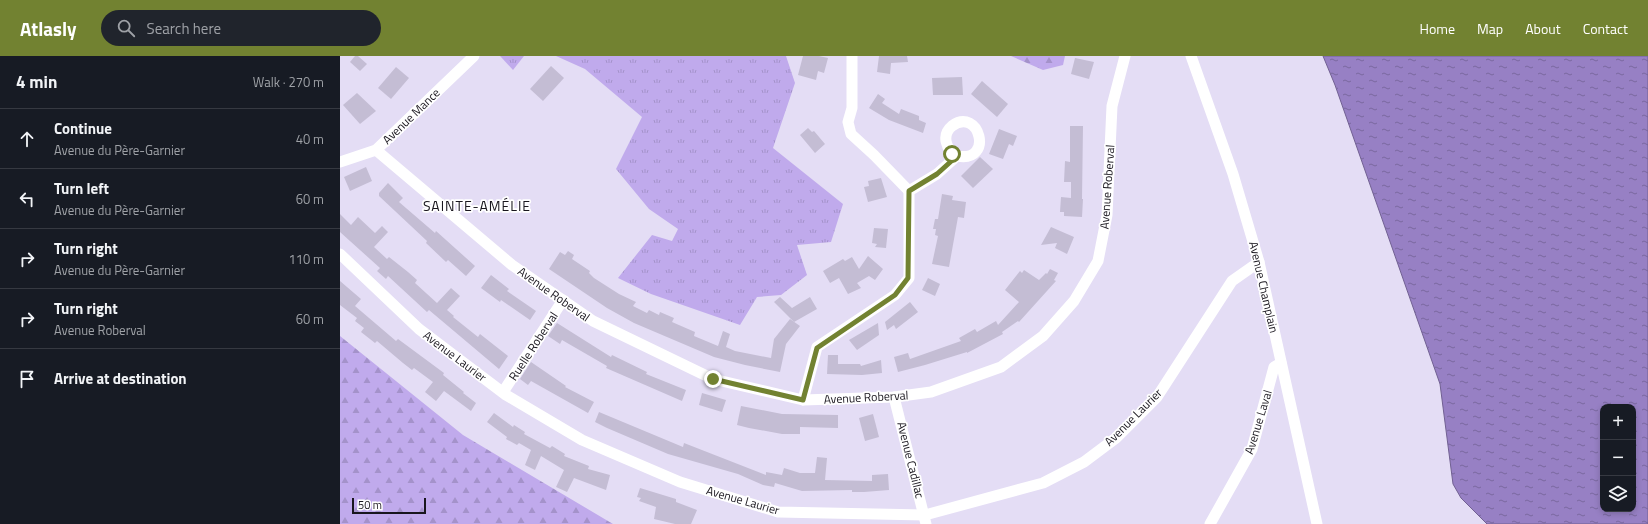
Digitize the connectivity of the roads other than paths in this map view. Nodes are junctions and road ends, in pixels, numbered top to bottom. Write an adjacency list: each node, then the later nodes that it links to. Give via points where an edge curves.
1 (474, 56): 5 (street, Avenue Mance)
2 (852, 56): 8 (street, via 852,108 848,122 851,134)
3 (1124, 56): 14 (street, Avenue Roberval, via 1112,106 1107,215 1098,261 1074,301 1043,336 1000,367 931,392)
4 (1191, 56): 10 (street, Avenue Champlain, via 1233,174)
5 (376, 150): 7 (street, Avenue Mance); 11 (street, Avenue Roberval, via 512,265)
6 (957, 156): 8 (street, via 937,174)
7 (340, 162)
8 (909, 191): 15 (street, via 908,278 895,295 817,348)
9 (340, 254): 13 (street, Avenue Laurier, via 419,329)
10 (1259, 262): 12 (street, Avenue Champlain); 16 (street, Avenue Laurier, via 1232,281 1157,396 1116,438 1084,462 1043,483)
11 (563, 300): 13 (street, Ruelle Roberval); 15 (street, Avenue Roberval, via 593,321 713,379)
12 (1281, 363): 17 (street, Avenue Laval, via 1274,366 1252,450); 18 (street, Avenue Champlain)
13 (503, 392): 16 (street, Avenue Laurier, via 582,440 680,482 771,510)
14 (894, 397): 15 (street, Avenue Roberval); 16 (street, Avenue Cadillac)
15 (803, 400)
16 (926, 520)
17 (1210, 524)
18 (1317, 524)

